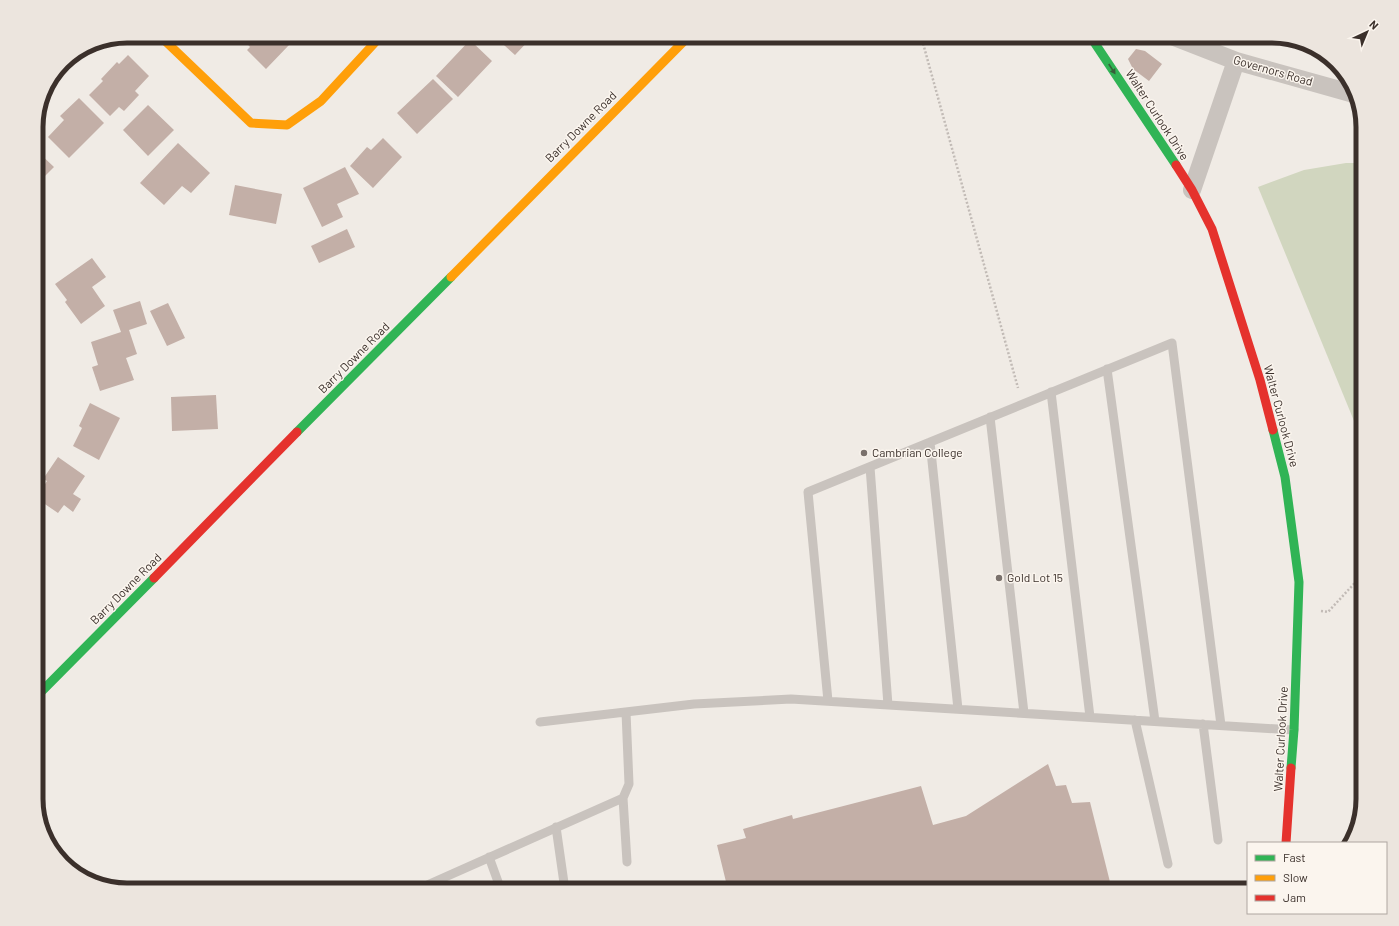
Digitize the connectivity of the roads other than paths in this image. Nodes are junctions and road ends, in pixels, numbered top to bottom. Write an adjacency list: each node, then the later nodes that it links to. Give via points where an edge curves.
1 (167, 43): 2 (street, via 251,124 287,125 321,100)
2 (374, 43)
3 (682, 43): 14 (street, Barry Downe Road)
4 (1095, 43): 8 (street, Walter Curlook Drive, one-way to 8)
5 (1190, 43): 6 (street, Governors Road)
6 (1236, 61): 7 (street, Governors Road); 8 (street)
7 (1349, 93)
8 (1192, 190): 26 (street, Walter Curlook Drive, via 1212,228 1260,380 1285,478 1299,582)
9 (1107, 369): 10 (lane); 22 (lane); 25 (lane, via 1172,343)
10 (1051, 392): 11 (lane); 20 (lane)
11 (990, 417): 12 (lane); 19 (lane)
12 (930, 442): 13 (lane); 17 (lane)
13 (870, 467): 15 (lane, via 808,492); 16 (lane)
14 (43, 690)
15 (828, 701): 16 (lane); 18 (lane, via 783,700 694,704)
16 (888, 705): 17 (lane)
17 (958, 709): 19 (lane)
18 (626, 712): 23 (lane); 27 (lane, via 630,784)
19 (1024, 713): 20 (lane)
20 (1090, 717): 21 (lane)
21 (1135, 720): 22 (lane); 33 (lane)
22 (1155, 721): 24 (lane)
23 (540, 722)
24 (1202, 724): 25 (lane); 29 (lane)
25 (1220, 725): 26 (lane)
26 (1294, 730): 30 (street, Walter Curlook Drive)
27 (623, 798): 28 (lane); 32 (lane)
28 (556, 827): 31 (lane); 36 (lane)
29 (1218, 840)
30 (1286, 842)
31 (489, 857): 34 (lane); 35 (lane)
32 (627, 862)
33 (1168, 864)
34 (432, 883)
35 (498, 883)
36 (564, 883)

